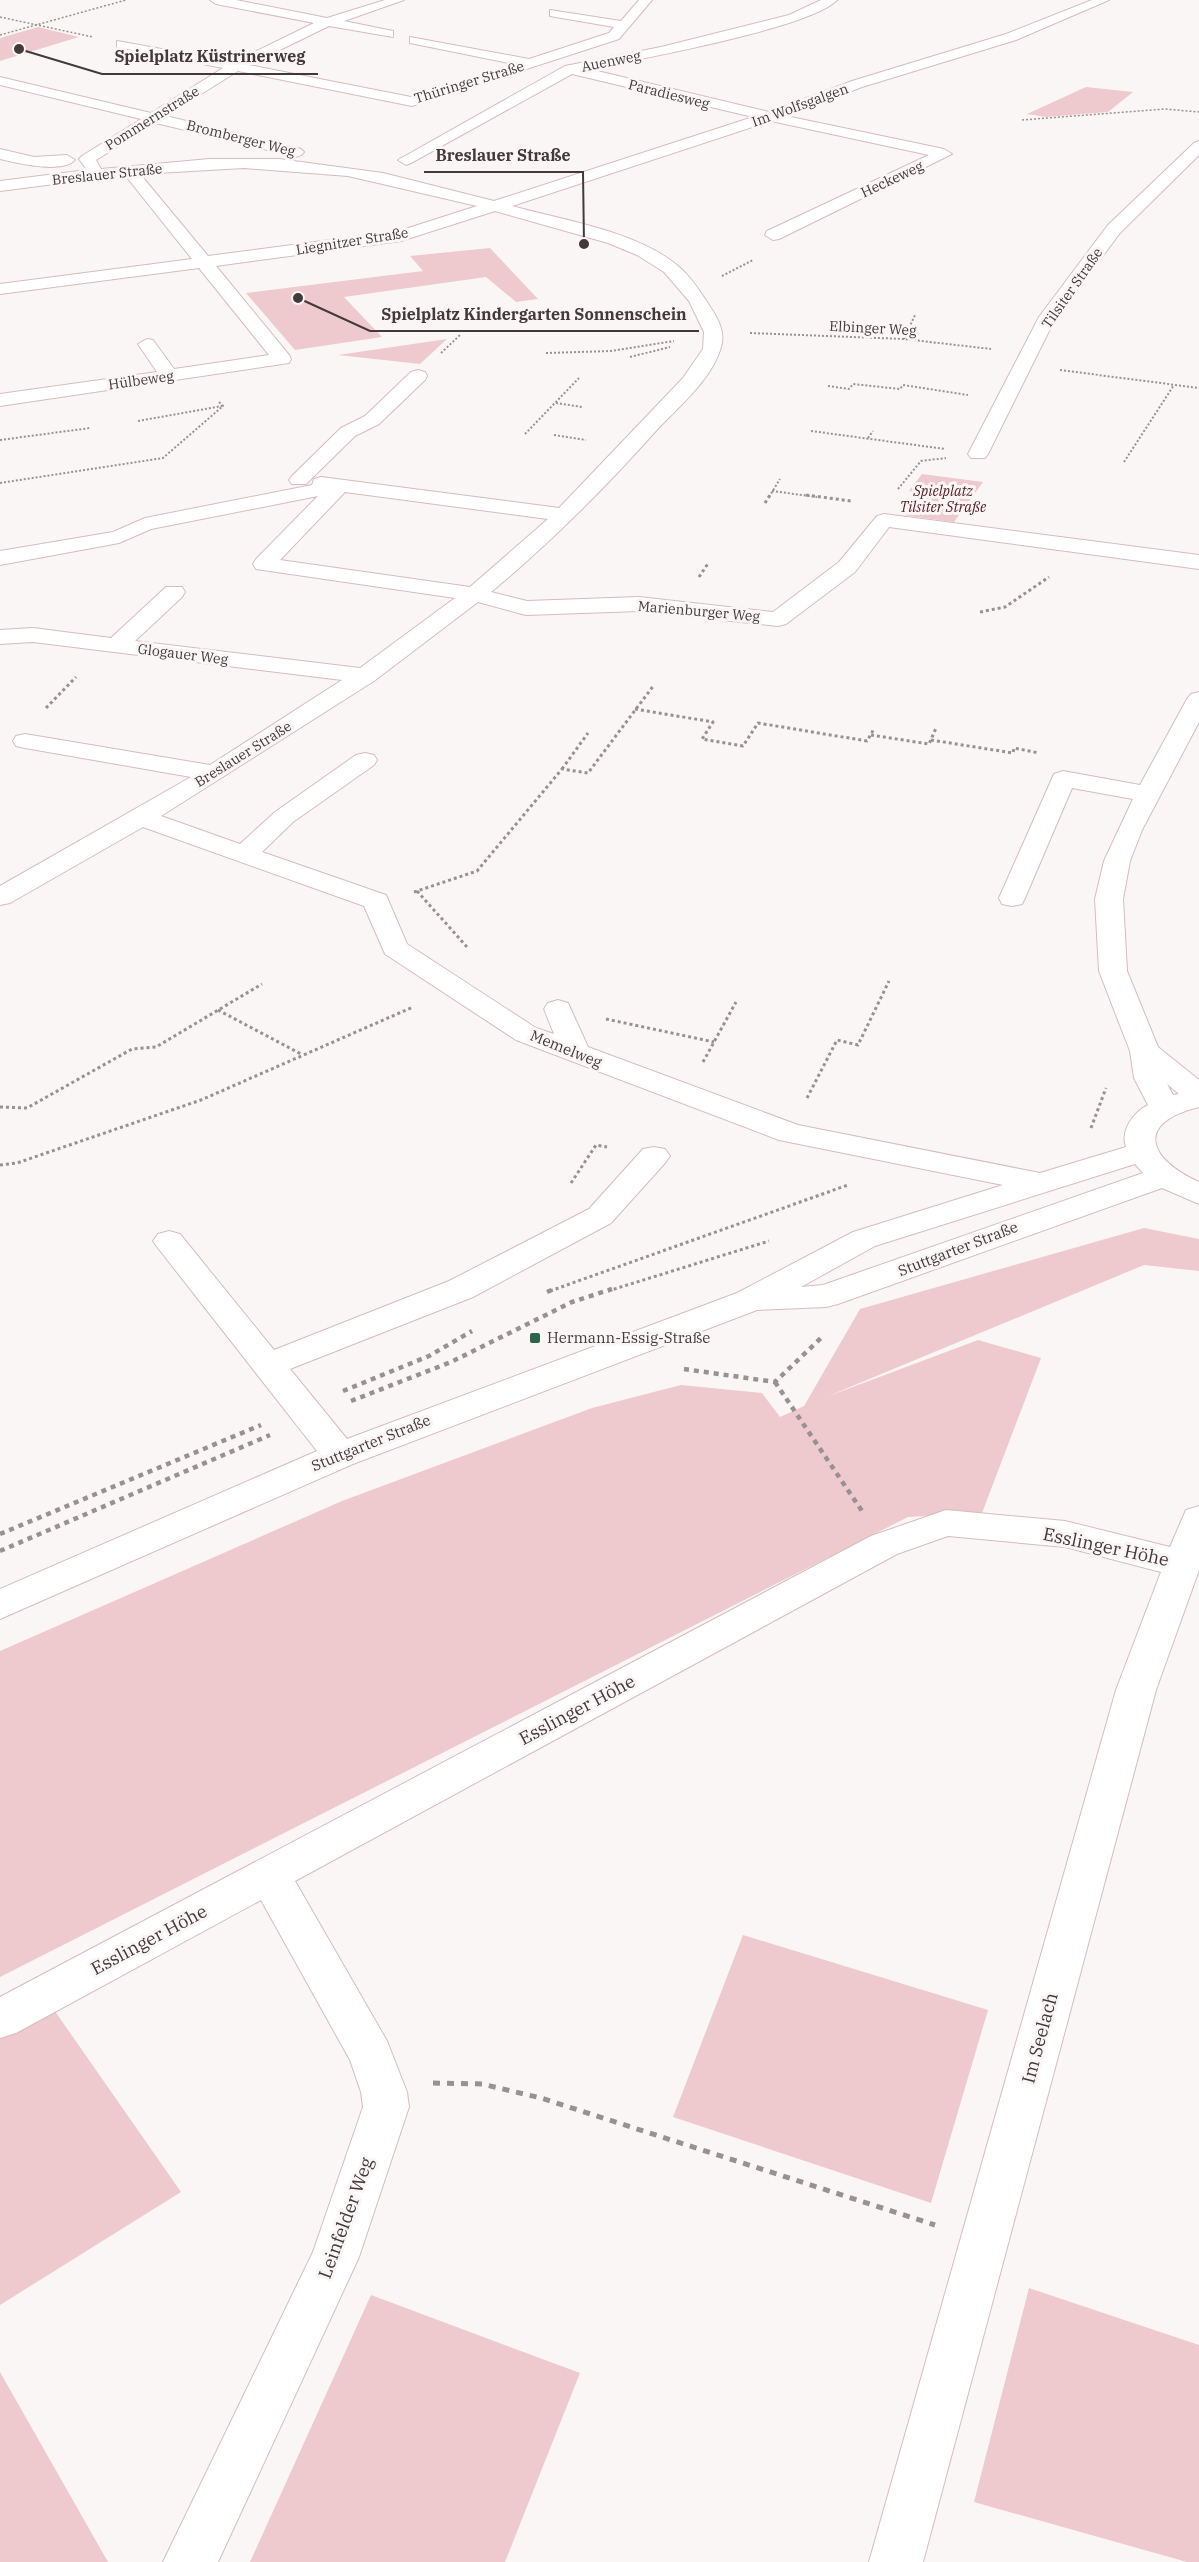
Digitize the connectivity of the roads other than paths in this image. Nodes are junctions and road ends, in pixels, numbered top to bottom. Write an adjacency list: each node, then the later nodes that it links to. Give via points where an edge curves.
1 (216, 0): 7 (street)
2 (398, 0): 7 (street, Pommernstraße)
3 (646, 0): 8 (street, Thüringer Straße)
4 (831, 0): 16 (street, Auenweg, via 794,18)
5 (1102, 0): 12 (street, Im Wolfsgalgen, via 1011,37)
6 (555, 13): 8 (street)
7 (328, 22): 9 (street); 15 (street, Pommernstraße)
8 (623, 25): 14 (street, Thüringer Straße, via 614,36)
9 (388, 34)
10 (415, 40): 14 (street)
11 (122, 44): 15 (street, Thüringer Straße)
12 (967, 50): 13 (street, via 930,50); 22 (street, Im Wolfsgalgen, via 857,84)
13 (896, 59)
14 (529, 64): 18 (street, Thüringer Straße)
15 (237, 66): 18 (street, Thüringer Straße); 21 (street, Pommernstraße)
16 (570, 69): 22 (street, Paradiesweg); 23 (street, Auenweg)
17 (0, 81): 21 (street, Bromberger Weg)
18 (412, 102): 19 (street)
19 (433, 108)
20 (452, 114): 23 (street)
21 (154, 117): 27 (street, Pommernstraße); 28 (street, Bromberger Weg, via 315,157)
22 (769, 117): 31 (street, Im Wolfsgalgen); 32 (street, Heckeweg, via 944,154)
23 (479, 120): 26 (street, Auenweg)
24 (1199, 146): 39 (street, Tilsiter Straße, via 1114,229 1045,321)
25 (0, 154): 27 (street, via 34,162)
26 (406, 160)
27 (92, 166): 29 (street, Breslauer Straße); 30 (street, Breslauer Straße)
28 (340, 170): 29 (street, Breslauer Straße, via 240,164); 31 (street, Breslauer Straße)
29 (130, 171): 33 (street)
30 (0, 186)
31 (496, 206): 33 (street, Liegnitzer Straße, via 401,236); 41 (street, Breslauer Straße, via 625,243 671,268 691,292 713,331 715,342 704,363 632,446)
32 (773, 235)
33 (205, 263): 34 (street, Liegnitzer Straße); 36 (street, Hülbeweg, via 282,360)
34 (2, 285)
35 (147, 344): 36 (street)
36 (170, 376): 38 (street, Hülbeweg)
37 (418, 376): 40 (street, via 372,420 348,432 299,480)
38 (0, 400)
39 (978, 454)
40 (341, 485): 41 (street); 42 (street, via 145,524 113,538); 45 (street, via 264,564)
41 (563, 515): 45 (street, Breslauer Straße)
42 (0, 558)
43 (1199, 562): 45 (street, Marienburger Weg, via 1079,547 889,513 847,567 778,618 639,604 526,608)
44 (174, 592): 47 (street)
45 (475, 594): 48 (street, Breslauer Straße)
46 (0, 637): 47 (street, Glogauer Weg, via 33,635)
47 (112, 644): 48 (street, Glogauer Weg)
48 (366, 676): 52 (street, Breslauer Straße)
49 (1199, 699): 53 (street)
50 (25, 741): 52 (street)
51 (365, 760): 55 (street, via 285,817)
52 (212, 773): 54 (street, Breslauer Straße)
53 (1149, 794): 57 (street, via 1063,779); 59 (street, via 1117,861 1109,899 1113,971)
54 (142, 818): 55 (street); 56 (street, Breslauer Straße)
55 (245, 854): 60 (street, Memelweg, via 376,902 395,948 526,1034)
56 (0, 897)
57 (1012, 898)
58 (558, 1009): 60 (street)
59 (1145, 1051): 61 (street); 62 (street, via 1149,1078)
60 (578, 1055): 66 (street, Memelweg, via 790,1133)
61 (1199, 1096): 62 (street)
62 (1164, 1106): 63 (street, via 1142,1126)
63 (1141, 1152): 65 (street); 66 (street, Stuttgarter Straße)
64 (654, 1156): 70 (street, via 600,1216 461,1289)
65 (1163, 1177): 67 (street); 69 (street, Stuttgarter Straße, via 826,1296)
66 (1043, 1184): 69 (street, Stuttgarter Straße, via 864,1239)
67 (1199, 1194)
68 (169, 1240): 70 (street)
69 (749, 1301): 71 (street, Stuttgarter Straße)
70 (270, 1364): 71 (street)
71 (340, 1455): 74 (street, Stuttgarter Straße)
72 (1199, 1519): 73 (street, Im Seelach)
73 (1182, 1564): 75 (street, Esslinger Höhe, via 1065,1534 946,1523 884,1545); 78 (street, Im Seelach, via 1136,1690)
74 (0, 1605)
75 (270, 1876): 76 (street, Esslinger Höhe); 77 (street, Leinfelder Weg, via 371,2055 386,2108 334,2257)
76 (0, 2019)
77 (190, 2562)
78 (896, 2562)

